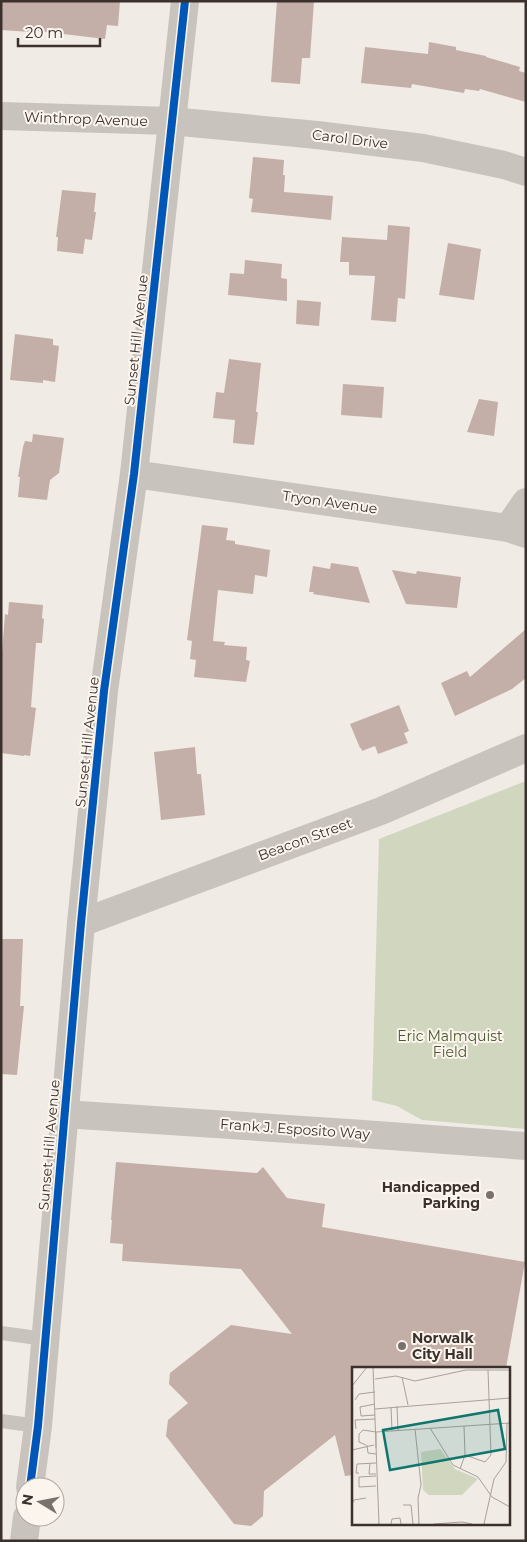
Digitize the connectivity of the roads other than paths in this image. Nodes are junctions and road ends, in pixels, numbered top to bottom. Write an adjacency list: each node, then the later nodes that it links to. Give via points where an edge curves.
1 (185, 1): 3 (street, Sunset Hill Avenue)
2 (1, 116): 3 (street, Winthrop Avenue)
3 (171, 121): 4 (street, Carol Drive, via 423,148); 5 (street, Sunset Hill Avenue)
4 (526, 172)
5 (134, 474): 7 (street, Tryon Avenue); 9 (street, Sunset Hill Avenue, via 104,691)
6 (526, 502): 7 (street)
7 (517, 531)
8 (526, 748): 9 (street, Beacon Street, via 381,811)
9 (81, 923): 10 (street, Sunset Hill Avenue)
10 (64, 1114): 11 (street, Frank J. Esposito Way); 13 (street, Sunset Hill Avenue)
11 (526, 1146)
12 (1, 1333): 13 (lane)
13 (45, 1339): 15 (street, Sunset Hill Avenue)
14 (1, 1421): 15 (lane)
15 (38, 1426): 16 (street, Sunset Hill Avenue)
16 (31, 1477)
17 (25, 1527): 18 (street)
18 (24, 1541)

